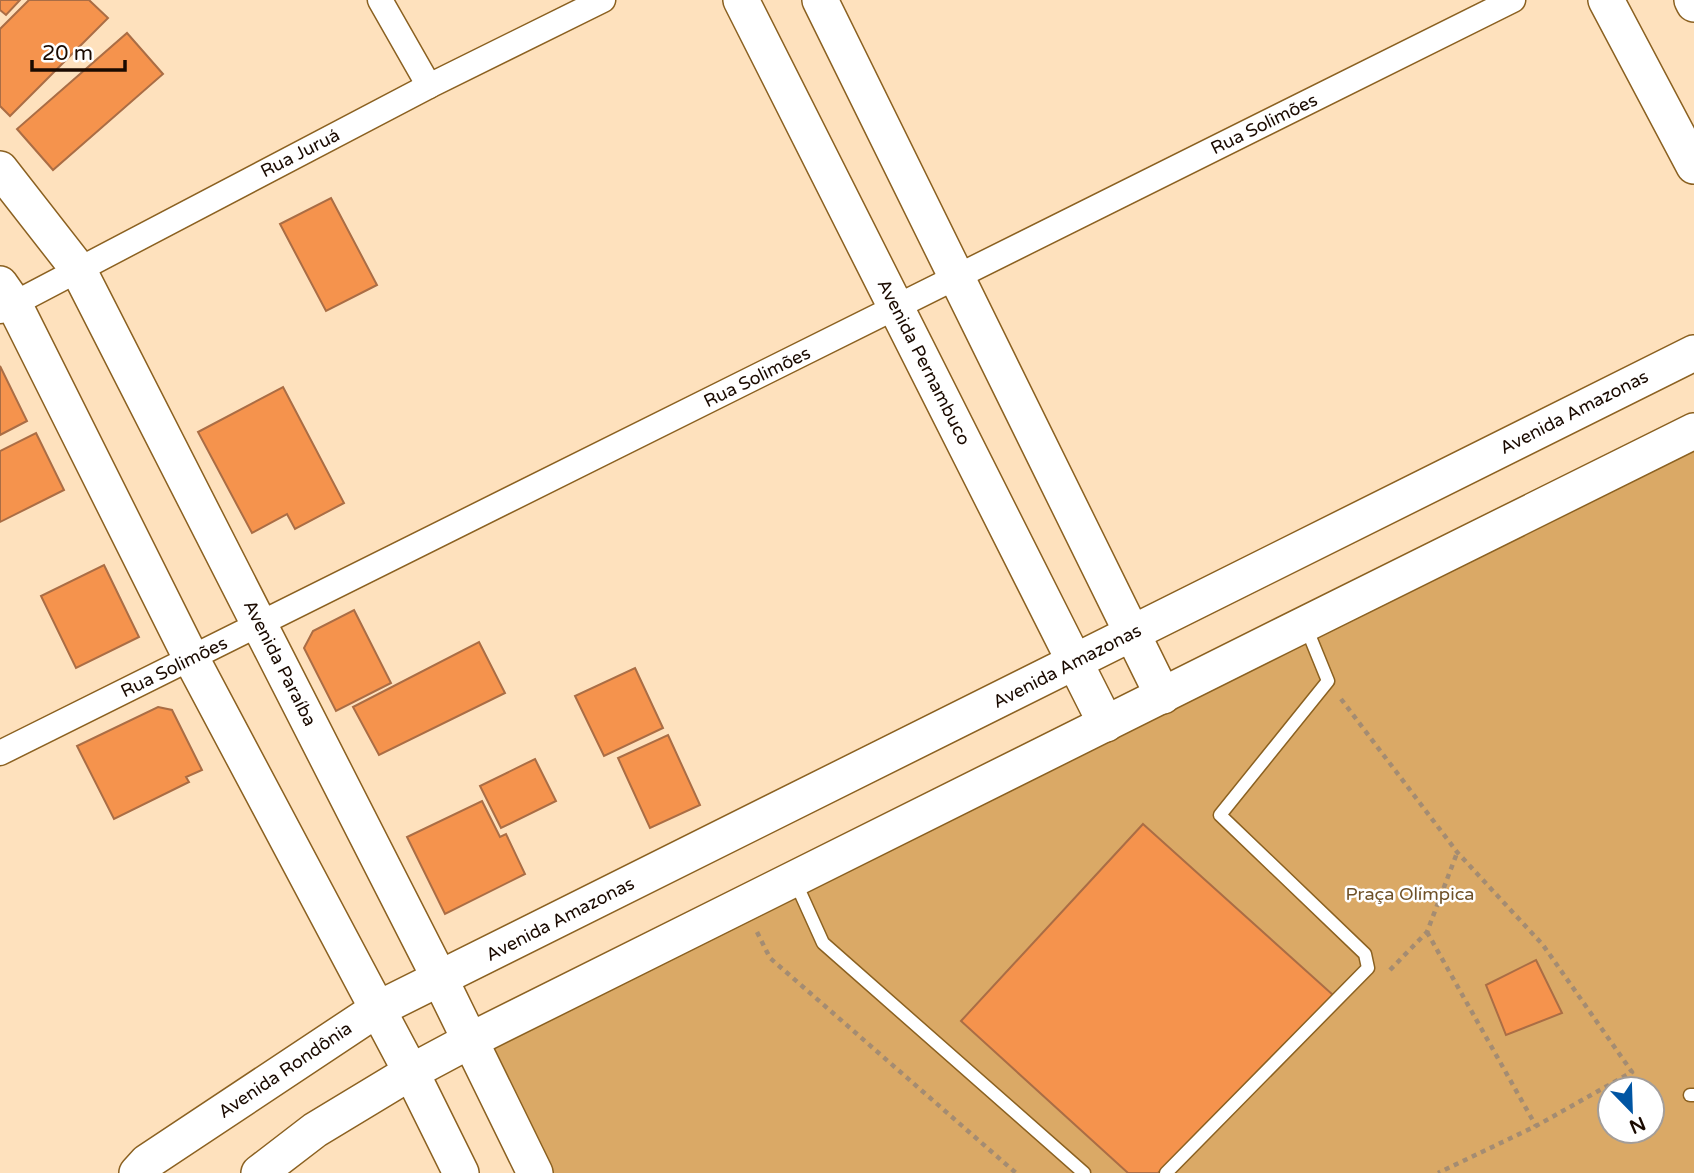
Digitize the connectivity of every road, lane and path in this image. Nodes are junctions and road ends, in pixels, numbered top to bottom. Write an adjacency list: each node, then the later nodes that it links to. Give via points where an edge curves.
1 (380, 0): 7 (street)
2 (603, 0): 7 (street, Rua Juruá)
3 (741, 0): 13 (main road, Avenida Pernambuco)
4 (820, 0): 11 (main road)
5 (1513, 0): 11 (street, Rua Solimões)
6 (1606, 0): 8 (main road)
7 (429, 86): 10 (street, Rua Juruá)
8 (1694, 166)
9 (0, 169): 10 (main road, Avenida Paraíba)
10 (78, 269): 12 (street, Rua Juruá); 17 (main road, Avenida Paraíba)
11 (957, 277): 13 (street, Rua Solimões); 18 (main road)
12 (5, 300): 19 (main road)
13 (896, 307): 17 (street, Rua Solimões); 20 (main road, Avenida Pernambuco)
14 (1694, 353): 18 (main road, Avenida Amazonas)
15 (1694, 431): 16 (main road)
16 (1304, 623): 21 (lane); 22 (main road)
17 (260, 624): 19 (street, Rua Solimões); 28 (main road, Avenida Paraíba)
18 (1132, 633): 20 (main road, Avenida Amazonas); 22 (main road)
19 (191, 658): 24 (street, Rua Solimões); 29 (main road)
20 (1075, 662): 23 (main road, Avenida Pernambuco); 28 (main road, Avenida Amazonas)
21 (1328, 681): 25 (path); 39 (lane, via 1220,816 1365,954 1368,968)
22 (1163, 696): 23 (main road)
23 (1106, 724): 26 (main road)
24 (0, 753)
25 (1457, 852): 32 (path, via 1427,932); 32 (path, via 1544,945 1632,1072)
26 (794, 879): 27 (main road); 38 (lane, via 824,943)
27 (743, 905): 30 (main road); 37 (path, via 770,958)
28 (440, 979): 29 (main road, Avenida Rondônia); 30 (main road, Avenida Paraíba)
29 (376, 1010): 31 (main road); 33 (main road, Avenida Rondônia)
30 (469, 1041): 31 (main road); 36 (main road, Avenida Paraíba)
31 (411, 1072): 34 (main road, via 314,1130); 35 (main road)
32 (1536, 1126): 40 (path)
33 (134, 1170)
34 (259, 1173)
35 (461, 1173)
36 (535, 1173)
37 (1016, 1173)
38 (1084, 1173)
39 (1166, 1173)
40 (1438, 1173)

